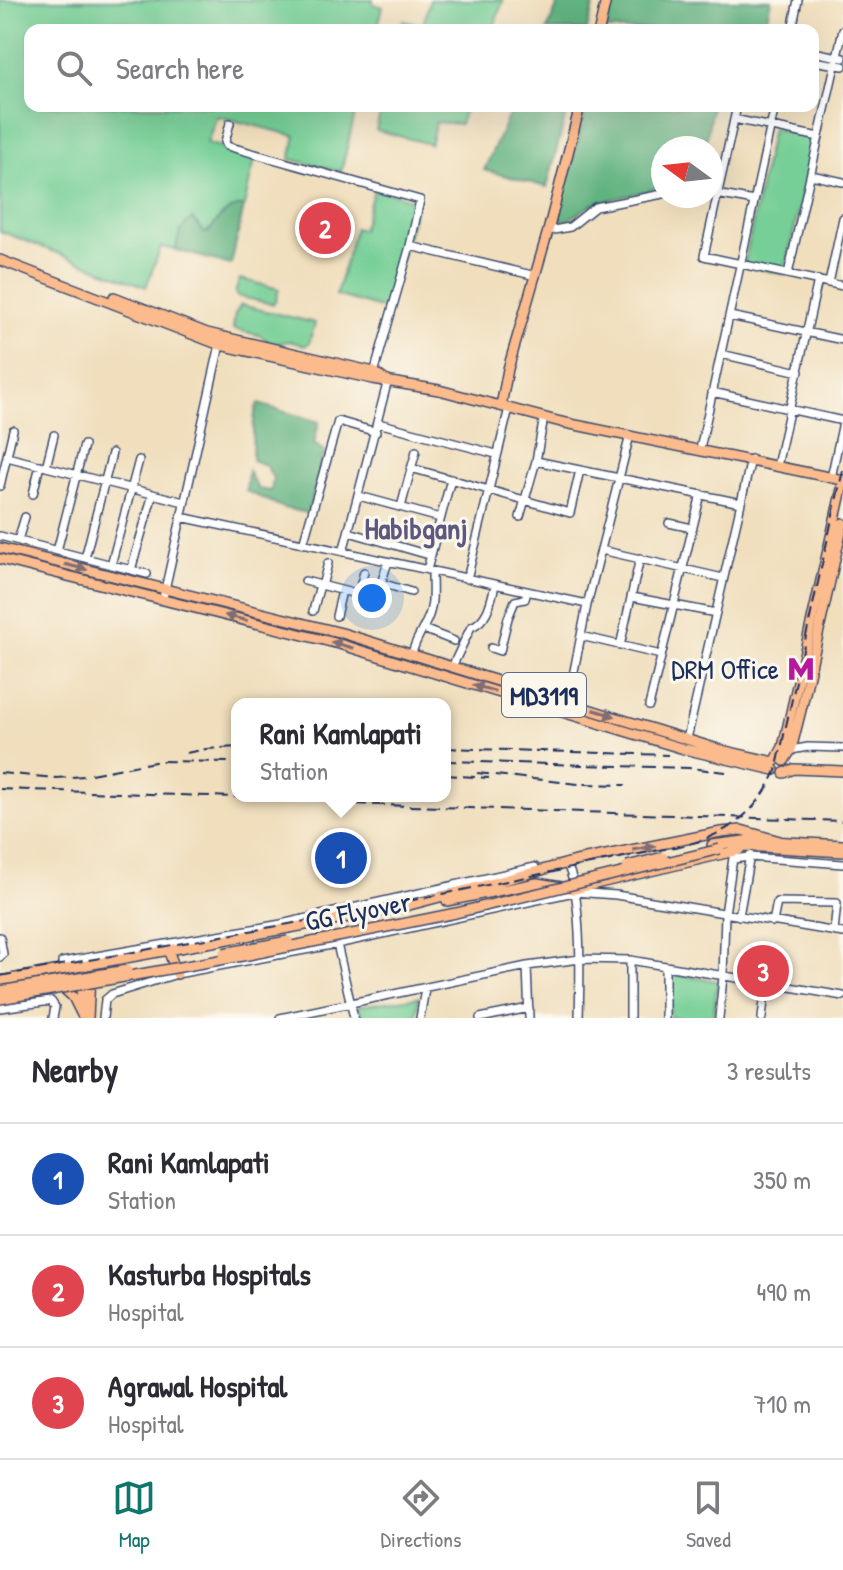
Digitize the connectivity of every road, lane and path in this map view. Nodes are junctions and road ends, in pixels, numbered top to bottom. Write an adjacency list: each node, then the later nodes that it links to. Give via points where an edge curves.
1 (606, 0): 3 (main road)
2 (798, 0): 4 (street)
3 (600, 24)
4 (793, 24)
5 (843, 30): 8 (street)
6 (819, 54): 8 (street)
7 (819, 61): 8 (street)
8 (840, 61): 15 (street)
9 (578, 112): 24 (main road)
10 (736, 112): 12 (street)
11 (774, 112): 14 (street)
12 (734, 119): 14 (street); 16 (street)
13 (230, 123): 25 (street, via 227,146 417,197)
14 (771, 126): 15 (street); 21 (street)
15 (819, 137): 17 (street)
16 (723, 160)
17 (811, 175): 18 (street); 28 (street)
18 (843, 182)
19 (651, 196): 24 (street, via 595,207 570,227)
20 (723, 196): 21 (street)
21 (754, 201): 27 (street)
22 (712, 208): 27 (street, via 704,256)
23 (843, 218): 31 (street)
24 (548, 231): 29 (main road)
25 (410, 246): 29 (street); 39 (street)
26 (3, 258): 36 (main road)
27 (740, 264): 28 (street); 33 (street)
28 (788, 274): 30 (street)
29 (536, 276): 42 (main road)
30 (818, 280): 31 (street); 34 (street)
31 (829, 283): 32 (street)
32 (843, 286)
33 (730, 316): 34 (street); 37 (street)
34 (807, 333): 35 (street); 38 (street)
35 (843, 340)
36 (221, 341): 39 (main road); 78 (street)
37 (721, 354): 38 (street); 41 (street)
38 (799, 372): 43 (street)
39 (374, 376): 40 (main road)
40 (386, 380): 42 (main road); 46 (street)
41 (712, 392): 43 (street); 52 (street)
42 (501, 406): 44 (main road); 55 (street)
43 (790, 410): 45 (street); 61 (street)
44 (544, 417): 50 (main road); 59 (street)
45 (843, 421): 66 (street)
46 (378, 423): 48 (street); 55 (street)
47 (13, 430): 56 (street)
48 (376, 432): 76 (street); 91 (street, via 338,421)
49 (54, 435): 60 (street)
50 (630, 435): 52 (main road); 65 (street)
51 (84, 445): 64 (street)
52 (700, 449): 57 (main road)
53 (416, 451): 62 (street)
54 (112, 453): 68 (street)
55 (496, 454): 72 (street)
56 (7, 457): 60 (street); 70 (street)
57 (751, 459): 61 (main road); 79 (street)
58 (139, 460): 71 (street)
59 (536, 461): 63 (street); 77 (street)
60 (43, 466): 64 (street); 73 (street)
61 (777, 466): 66 (main road)
62 (411, 468): 67 (street); 80 (street)
63 (580, 470): 65 (street); 77 (street, via 570,513)
64 (77, 475): 68 (street); 94 (street)
65 (619, 476): 75 (street); 92 (street)
66 (831, 478): 69 (main road)
67 (451, 479): 72 (street); 84 (street)
68 (105, 482): 71 (street); 97 (street)
69 (843, 482): 139 (main road)
70 (0, 486)
71 (132, 489): 74 (street); 102 (street)
72 (487, 490): 77 (street); 109 (street)
73 (33, 494)
74 (153, 494): 78 (street); 104 (street)
75 (701, 494): 79 (street); 87 (street)
76 (359, 496): 80 (street); 88 (street)
77 (525, 500): 83 (street)
78 (184, 502): 82 (street)
79 (741, 503): 108 (street)
80 (401, 507): 84 (street)
81 (25, 517): 90 (street)
82 (181, 517): 91 (street); 117 (street)
83 (520, 517)
84 (440, 518): 96 (street)
85 (669, 523): 87 (street)
86 (843, 523): 138 (main road)
87 (692, 528): 103 (street)
88 (349, 532): 95 (street); 96 (street)
89 (0, 536): 90 (street)
90 (18, 540): 94 (street)
91 (303, 544): 95 (street)
92 (601, 546): 98 (street); 120 (street)
93 (0, 548): 117 (main road, MD3119, one-way to 117)
94 (57, 551): 97 (street)
95 (343, 552): 100 (street)
96 (429, 555): 105 (street)
97 (85, 558): 102 (street)
98 (640, 558): 103 (street); 119 (street)
99 (0, 559): 117 (main road, MD3119)
100 (388, 562): 105 (street); 111 (street)
101 (328, 563): 113 (street)
102 (111, 565): 104 (street)
103 (681, 569): 108 (street); 121 (street)
104 (131, 570): 107 (street)
105 (429, 571): 109 (street); 125 (street, via 432,601)
106 (364, 572): 118 (street)
107 (147, 574)
108 (723, 578): 123 (street)
109 (467, 579): 112 (street)
110 (305, 581): 113 (street)
111 (381, 583): 115 (street); 118 (street, via 376,599)
112 (495, 585): 116 (street); 132 (street, via 484,618 471,627)
113 (321, 586): 114 (street); 122 (street)
114 (342, 591): 118 (street); 124 (street)
115 (411, 592)
116 (527, 592): 120 (street); 129 (street, via 525,599 515,601 500,651)
117 (164, 594): 130 (main road, MD3119); 135 (main road, MD3119, one-way to 117)
118 (358, 595)
119 (632, 597): 121 (street); 128 (street)
120 (587, 604): 126 (street)
121 (672, 605): 123 (street); 131 (street)
122 (313, 611)
123 (716, 613): 136 (street)
124 (336, 616)
125 (423, 629): 127 (street); 130 (street)
126 (581, 636): 128 (street); 133 (street)
127 (454, 641)
128 (620, 646): 131 (street)
129 (491, 648)
130 (412, 654): 132 (main road, MD3119)
131 (661, 655): 134 (street)
132 (452, 667): 135 (main road, MD3119)
133 (573, 676)
134 (649, 706)
135 (575, 710): 136 (main road, MD3119, one-way to 136); 139 (main road, MD3119, via 684,749)
136 (687, 739): 139 (main road, MD3119)
137 (843, 748): 138 (street)
138 (791, 750): 139 (main road)
139 (780, 765): 140 (main road, MD3119)
140 (843, 768)
141 (780, 841): 142 (main road); 144 (main road); 146 (main road, one-way to 141, via 731,831)
142 (843, 845)
143 (716, 847): 144 (main road); 144 (main road, via 735,841); 170 (main road, GG Flyover, bridge, via 343,931); 173 (main road, GG Flyover, bridge, via 456,913)
144 (745, 850): 145 (main road); 147 (street); 148 (main road); 149 (street); 150 (street)
145 (843, 852)
146 (568, 863): 148 (street); 163 (main road, via 398,908); 164 (street, via 281,924 62,962)
147 (843, 864)
148 (574, 891): 149 (street); 155 (street); 156 (main road, via 537,883); 158 (street)
149 (725, 914): 150 (street); 167 (street)
150 (739, 916): 151 (street)
151 (773, 922): 152 (street); 152 (street, via 777,902 837,903)
152 (834, 931): 153 (street)
153 (843, 933)
154 (0, 937): 157 (street)
155 (337, 944): 165 (street); 176 (street)
156 (170, 955): 160 (main road); 165 (main road)
157 (0, 957)
158 (581, 959): 159 (street); 161 (street); 188 (street)
159 (630, 960): 162 (street); 189 (street)
160 (107, 966): 163 (main road); 175 (main road)
161 (527, 966): 171 (street); 178 (street)
162 (665, 967): 167 (street); 190 (street)
163 (84, 968): 164 (main road); 166 (main road); 175 (main road); 179 (main road)
164 (63, 969): 168 (main road)
165 (177, 974): 174 (street)
166 (47, 977): 170 (main road); 179 (main road, via 73,997)
167 (723, 977): 169 (street); 191 (street)
168 (0, 981)
169 (766, 983): 172 (street); 192 (street)
170 (0, 989)
171 (425, 989): 176 (street); 185 (street)
172 (843, 996)
173 (0, 999)
174 (105, 1000): 175 (street); 182 (street)
175 (90, 1002): 179 (main road)
176 (350, 1003): 183 (street); 184 (street)
177 (0, 1008): 181 (street, via 51,1001)
178 (529, 1008): 180 (street); 187 (street)
179 (84, 1017)
180 (493, 1017): 186 (street)
181 (53, 1018)
182 (103, 1018)
183 (280, 1018)
184 (354, 1018)
185 (420, 1018)
186 (480, 1018)
187 (529, 1018)
188 (579, 1018)
189 (630, 1018)
190 (665, 1018)
191 (719, 1018)
192 (762, 1018)

